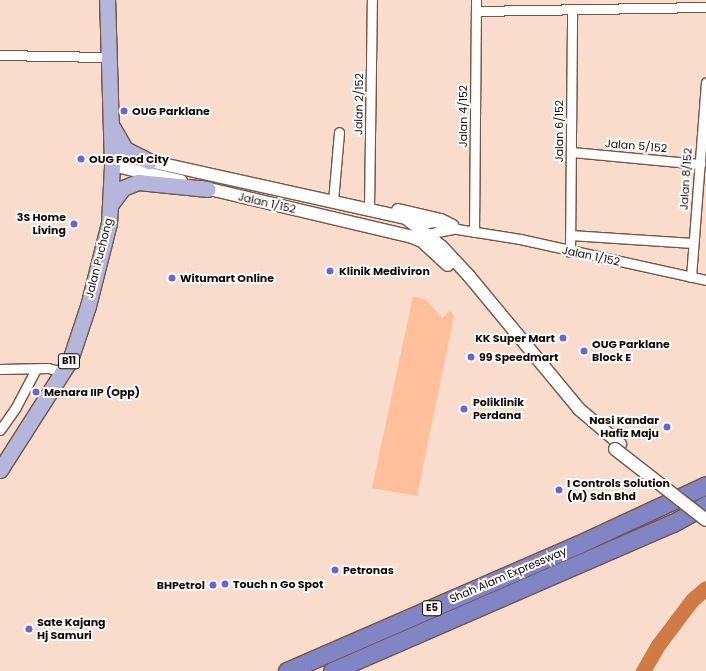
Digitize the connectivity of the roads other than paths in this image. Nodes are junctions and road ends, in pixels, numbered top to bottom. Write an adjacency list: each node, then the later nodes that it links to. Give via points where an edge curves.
1 (106, 0): 8 (main road, Jalan Puchong / B11)
2 (372, 0): 19 (street, Jalan 2/152)
3 (476, 0): 6 (street, Jalan 4/152)
4 (706, 7): 5 (street)
5 (572, 9): 6 (street); 12 (street, Jalan 6/152)
6 (476, 11): 21 (street, Jalan 4/152)
7 (0, 55): 8 (street)
8 (108, 57): 10 (main road, Jalan Puchong / B11)
9 (706, 83): 15 (street, Jalan 8/152)
10 (110, 121): 13 (main road, Jalan Puchong / B11); 14 (main road, via 125,149)
11 (339, 132): 17 (street)
12 (571, 152): 15 (street, Jalan 5/152); 23 (street, Jalan 6/152)
13 (111, 159): 14 (street, Jalan 1/152); 16 (street, Jalan 1/152); 18 (main road, Jalan Puchong / B11)
14 (149, 160): 17 (street, Jalan 1/152)
15 (700, 164): 24 (street, Jalan 8/152)
16 (208, 189): 18 (main road, via 138,182 123,188); 22 (street, Jalan 1/152)
17 (333, 200): 19 (street, Jalan 1/152)
18 (111, 204): 30 (main road, Jalan Puchong / B11, via 109,223 88,306 70,360)
19 (369, 208): 20 (street, via 421,214 441,220); 22 (street, via 406,218)
20 (455, 228): 21 (street, Jalan 1/152); 22 (street, Jalan 1/152, via 434,222 422,224)
21 (474, 232): 25 (street, Jalan 1/152, via 520,239)
22 (420, 235): 32 (street, via 525,350 573,412)
23 (570, 235): 24 (street); 25 (street, Jalan 6/152)
24 (694, 243): 26 (street, Jalan 8/152)
25 (570, 252): 26 (street, Jalan 1/152)
26 (691, 277): 27 (street, Jalan 1/152)
27 (706, 280)
28 (0, 369): 29 (street)
29 (36, 369): 30 (street); 31 (street, via 16,407)
30 (63, 372): 33 (main road, Jalan Puchong / B11)
31 (0, 430)
32 (618, 446): 36 (street); 37 (street, bridge)
33 (0, 470)
34 (706, 485): 38 (highway, Shah Alam Expressway / E5, via 577,545)
35 (706, 505): 39 (highway, Shah Alam Expressway / E5, via 672,523)
36 (706, 511)
37 (706, 520)
38 (287, 671)
39 (332, 671)

